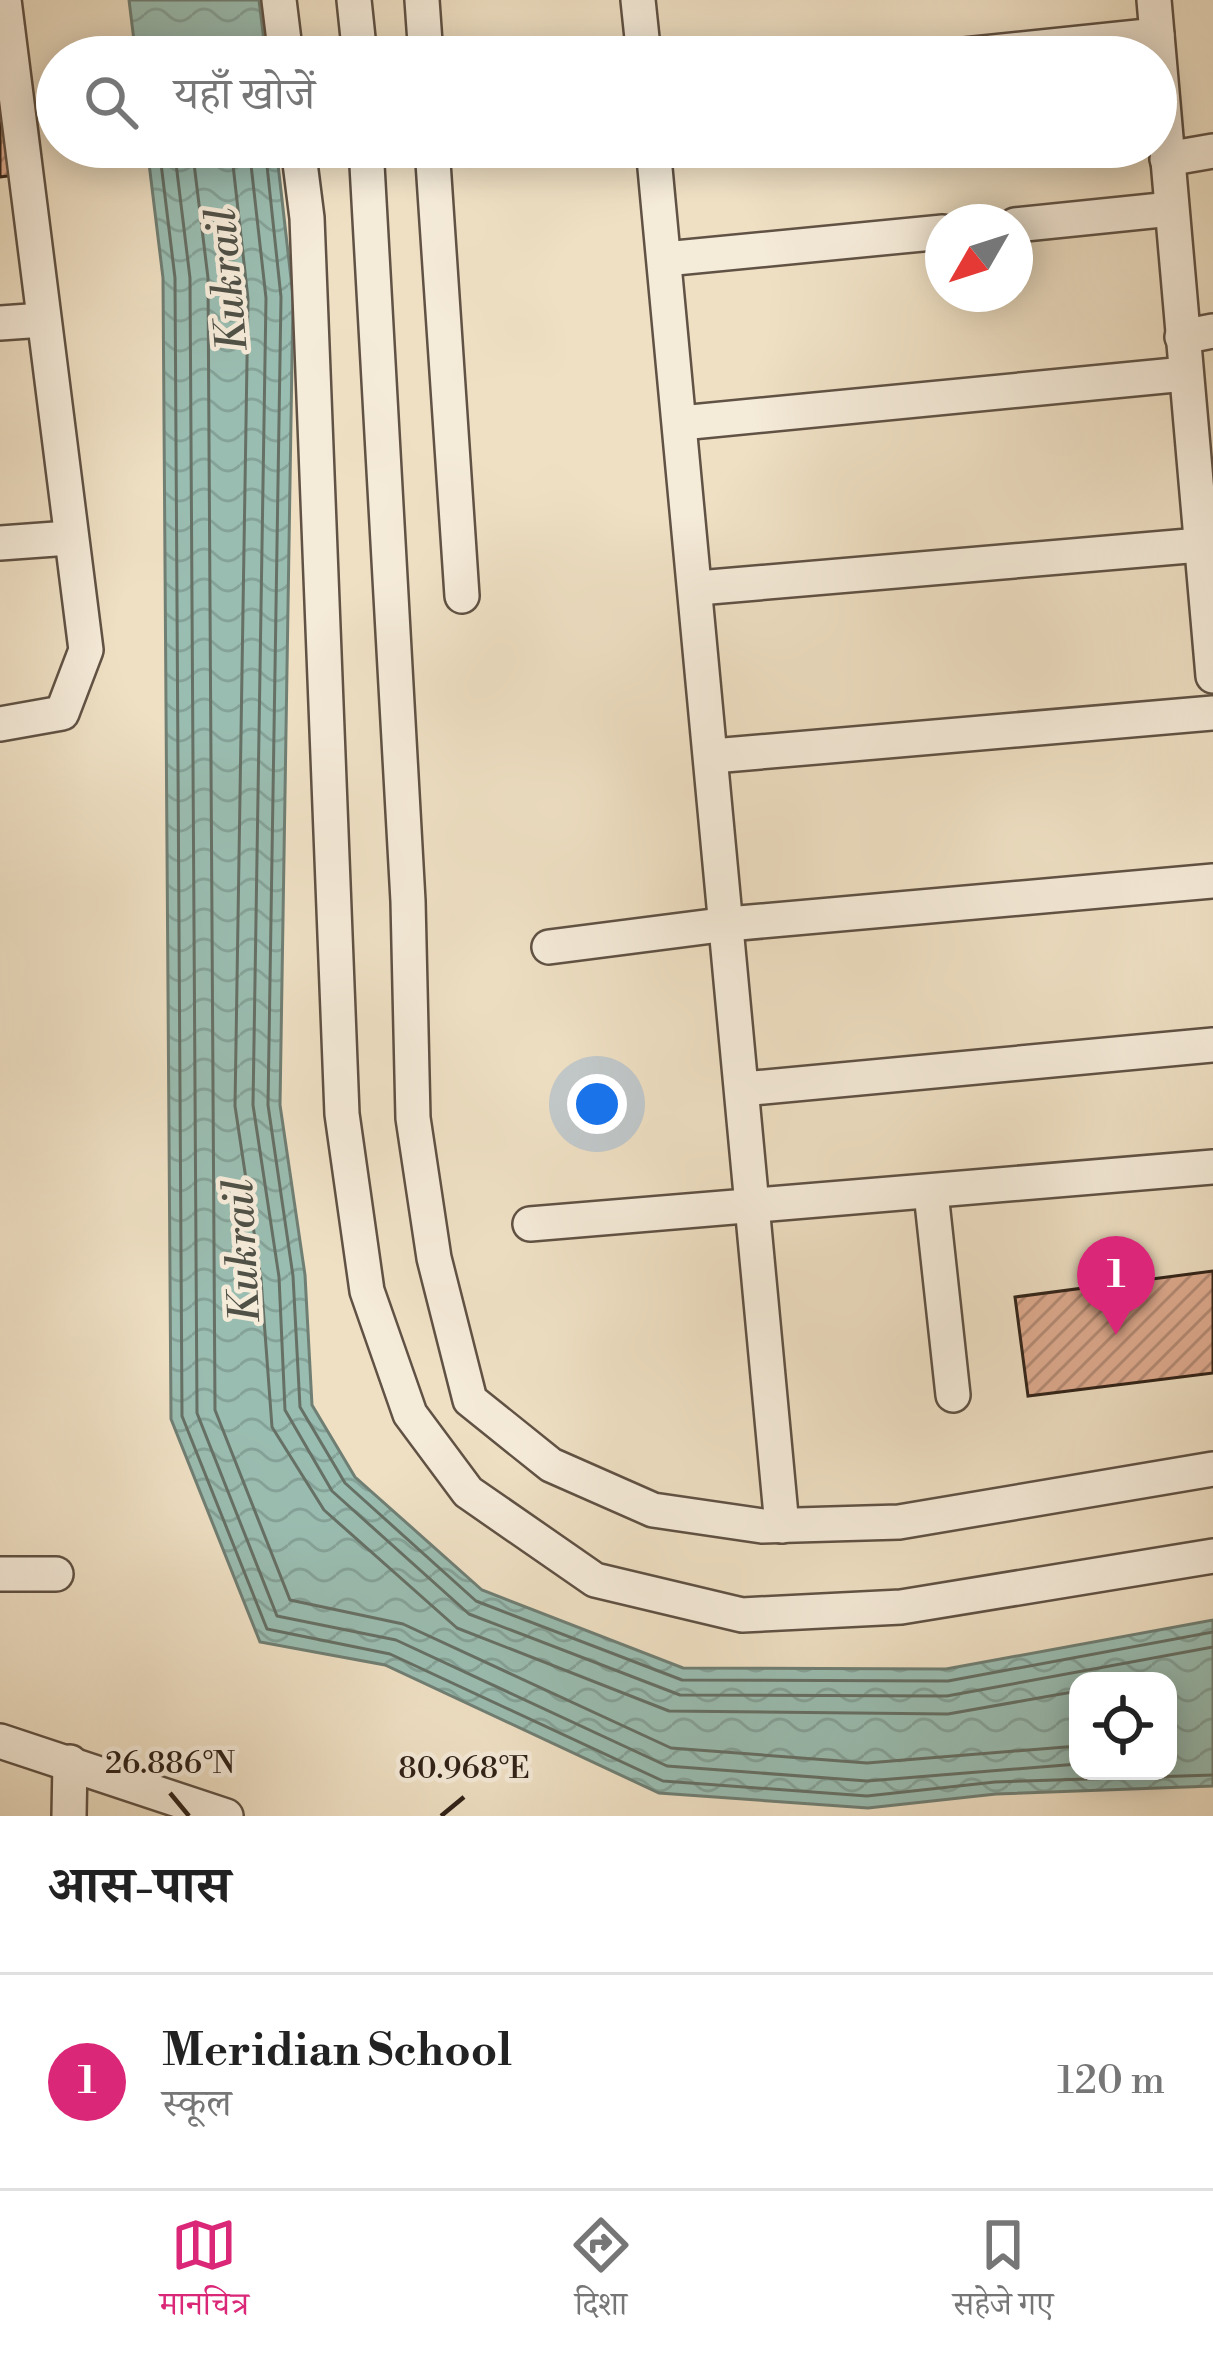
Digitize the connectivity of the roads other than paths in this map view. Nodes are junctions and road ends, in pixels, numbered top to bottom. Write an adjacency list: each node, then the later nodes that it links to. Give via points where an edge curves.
1 (4, 0): 13 (street)
2 (279, 0): 8 (street)
3 (355, 0): 9 (street)
4 (422, 0): 10 (street)
5 (638, 0): 11 (street)
6 (1154, 0): 7 (street)
7 (1157, 35): 12 (street)
8 (283, 36)
9 (358, 36)
10 (425, 36)
11 (642, 36)
12 (1147, 36)
13 (8, 99): 25 (street)
14 (1213, 151): 15 (street)
15 (1177, 157)
16 (301, 168): 52 (street, via 342,1114 367,1291 410,1414 468,1492 595,1580 742,1615 901,1607)
17 (367, 168): 51 (street, via 413,1118 434,1258 470,1400 551,1465 653,1510)
18 (433, 168): 35 (street)
19 (655, 168): 24 (street)
20 (1168, 168): 21 (street)
21 (1171, 209): 22 (street); 27 (street)
22 (1033, 223)
23 (925, 234): 24 (street)
24 (664, 259): 29 (street)
25 (43, 320): 26 (street); 31 (street)
26 (0, 322)
27 (1197, 334): 28 (street)
28 (1185, 374): 29 (street); 30 (street)
29 (681, 423): 34 (street)
30 (1205, 505): 33 (street)
31 (69, 538): 32 (street); 38 (street, via 86,650 62,713)
32 (0, 543)
33 (1201, 545): 34 (street); 36 (street)
34 (698, 588): 39 (street)
35 (462, 596)
36 (1213, 670)
37 (1213, 713): 39 (street)
38 (0, 724)
39 (713, 757): 41 (street)
40 (1213, 880): 41 (street)
41 (728, 924): 42 (street); 44 (street)
42 (549, 947)
43 (1213, 1045): 44 (street)
44 (743, 1089): 47 (street)
45 (1213, 1167): 46 (street)
46 (931, 1193): 47 (street); 49 (street)
47 (754, 1209): 48 (street); 51 (street)
48 (530, 1224)
49 (953, 1395)
50 (1213, 1469): 51 (street, via 899,1522)
51 (782, 1526)
52 (1213, 1556)
53 (0, 1574): 54 (street)
54 (56, 1574)
55 (0, 1741): 56 (street)
56 (70, 1762): 57 (street); 58 (street)
57 (69, 1816)
58 (226, 1816)

